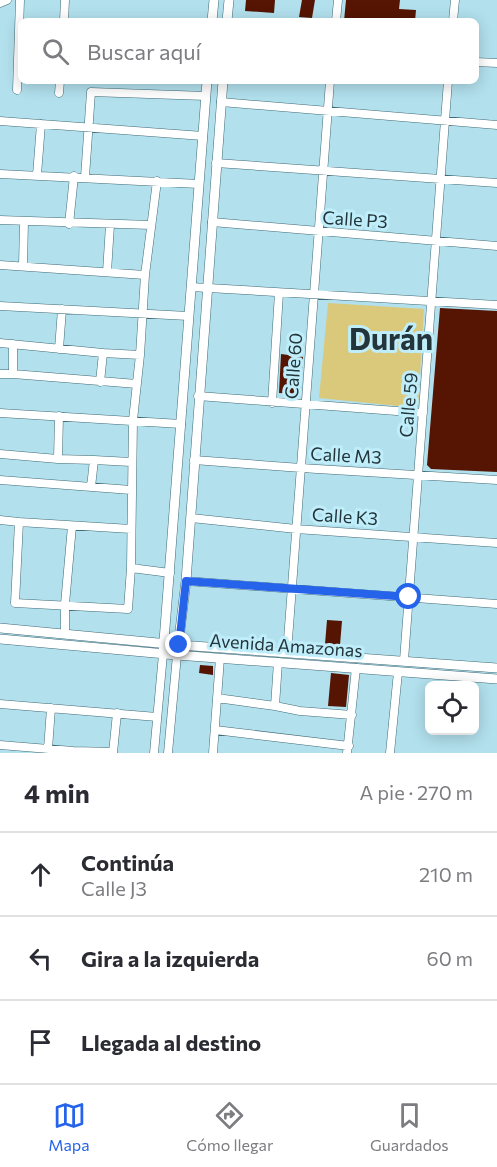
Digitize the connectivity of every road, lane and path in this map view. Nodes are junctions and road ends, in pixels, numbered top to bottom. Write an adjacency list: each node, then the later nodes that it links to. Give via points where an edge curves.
1 (8, 0): 8 (street)
2 (20, 0): 9 (street)
3 (65, 0): 10 (street)
4 (214, 0): 11 (street)
5 (229, 0): 12 (street)
6 (338, 0): 13 (street)
7 (455, 0): 14 (street)
8 (0, 3)
9 (19, 18)
10 (64, 18)
11 (212, 18)
12 (227, 18)
13 (336, 18)
14 (453, 18)
15 (18, 60): 23 (street)
16 (479, 62): 17 (street)
17 (497, 63)
18 (60, 84): 24 (street)
19 (207, 84): 25 (street)
20 (223, 84): 26 (street)
21 (330, 84): 27 (street, Calle 60)
22 (448, 84): 29 (street, Calle 59)
23 (17, 90)
24 (59, 93)
25 (206, 96): 32 (street, via 94,91 90,95); 33 (street)
26 (221, 102): 27 (street); 34 (street)
27 (328, 112): 29 (street); 35 (street, Calle 60)
28 (0, 121): 30 (street)
29 (445, 121): 31 (street); 40 (street, Calle 59)
30 (41, 124): 32 (street); 37 (street)
31 (497, 125)
32 (89, 127): 33 (street); 39 (street)
33 (203, 136): 43 (street)
34 (216, 164): 35 (street); 46 (street)
35 (323, 172): 40 (street); 50 (street, Calle 60)
36 (0, 174): 37 (street)
37 (37, 175): 38 (street)
38 (74, 176): 39 (street); 47 (street)
39 (85, 177): 41 (street)
40 (441, 179): 42 (street); 51 (street, Calle 59)
41 (157, 181): 43 (street); 49 (street)
42 (497, 183)
43 (199, 184): 57 (street)
44 (0, 220): 45 (street)
45 (24, 222): 47 (street); 54 (street)
46 (212, 222): 50 (street, Calle P3); 58 (street)
47 (69, 224): 48 (street)
48 (110, 225): 49 (street); 55 (street)
49 (151, 225): 56 (street)
50 (319, 233): 51 (street, Calle P3); 60 (street, Calle 60)
51 (436, 241): 52 (street, Calle P3); 61 (street, Calle 59)
52 (497, 246)
53 (0, 265): 54 (street)
54 (23, 266): 55 (street)
55 (107, 272): 56 (street)
56 (145, 275): 65 (street)
57 (191, 287): 58 (street); 66 (street)
58 (207, 287): 59 (street); 76 (street)
59 (279, 293): 60 (street); 77 (street)
60 (314, 295): 61 (street); 78 (street, Calle 60)
61 (431, 300): 62 (street); 80 (street, Calle 59)
62 (497, 305)
63 (0, 306): 64 (street)
64 (62, 309): 65 (street); 69 (street)
65 (141, 313): 66 (street); 71 (street)
66 (188, 316): 83 (street)
67 (0, 343): 68 (street)
68 (13, 344): 69 (street); 73 (street)
69 (59, 349): 70 (street)
70 (104, 353): 71 (street); 74 (street)
71 (140, 355): 75 (street)
72 (0, 374): 73 (street)
73 (13, 374): 74 (street)
74 (100, 382): 75 (street)
75 (137, 384): 82 (street)
76 (198, 396): 77 (street); 87 (street)
77 (272, 403): 78 (street)
78 (306, 404): 80 (street); 89 (street, Calle 60)
79 (0, 413): 81 (street)
80 (423, 413): 90 (street, Calle 59)
81 (59, 416): 82 (street); 85 (street)
82 (133, 420): 83 (street); 88 (street)
83 (181, 424): 104 (street)
84 (0, 454): 85 (street)
85 (58, 459): 86 (street)
86 (94, 460): 88 (street); 93 (street)
87 (194, 460): 89 (street, Calle M3); 95 (street)
88 (131, 462): 94 (street)
89 (301, 468): 90 (street, Calle M3); 100 (street, Calle 60)
90 (418, 476): 92 (street, Calle M3); 101 (street, Calle 59)
91 (0, 480): 93 (street)
92 (497, 480)
93 (91, 487): 94 (street)
94 (131, 490): 99 (street)
95 (191, 518): 100 (street, Calle K3); 105 (street)
96 (0, 520): 97 (street)
97 (19, 522): 98 (street); 108 (street, via 15,603)
98 (72, 526): 99 (street); 108 (street)
99 (131, 529): 103 (street)
100 (296, 529): 101 (street, Calle K3); 106 (street, Calle 60)
101 (413, 537): 102 (street, Calle K3); 107 (street, Calle 59)
102 (497, 543)
103 (131, 568): 104 (street); 108 (street, via 128,609)
104 (170, 573): 113 (street)
105 (186, 581): 106 (street); 114 (street)
106 (292, 589): 107 (street); 115 (street, Calle 60)
107 (409, 597): 109 (street); 117 (street, Calle 59)
108 (65, 604): 111 (street)
109 (497, 604)
110 (0, 628): 111 (street, Avenida Amazonas)
111 (64, 634): 113 (street, Avenida Amazonas)
112 (0, 639): 113 (street, Avenida Amazonas)
113 (164, 649): 114 (street, Avenida Amazonas); 129 (street)
114 (178, 650): 115 (street, Avenida Amazonas); 116 (street, Avenida Amazonas); 137 (street)
115 (287, 653): 117 (street, Avenida Amazonas)
116 (220, 658): 118 (street, Avenida Amazonas); 123 (street)
117 (404, 660): 120 (street, Avenida Amazonas)
118 (278, 662): 119 (street, Avenida Amazonas); 125 (street)
119 (357, 668): 121 (street, Avenida Amazonas); 128 (street)
120 (497, 668)
121 (398, 672): 122 (street, Avenida Amazonas); 139 (street)
122 (497, 679)
123 (217, 698): 125 (street); 130 (street)
124 (0, 704): 126 (street)
125 (275, 706): 128 (street)
126 (51, 708): 127 (street); 132 (street)
127 (117, 713): 129 (street); 135 (street)
128 (352, 715): 133 (street)
129 (157, 717): 136 (street)
130 (215, 730): 133 (street); 138 (street)
131 (0, 745): 132 (street)
132 (48, 749): 134 (street)
133 (348, 749)
134 (73, 752): 135 (street)
135 (113, 752)
136 (154, 753)
137 (168, 753)
138 (213, 753)
139 (390, 753)

